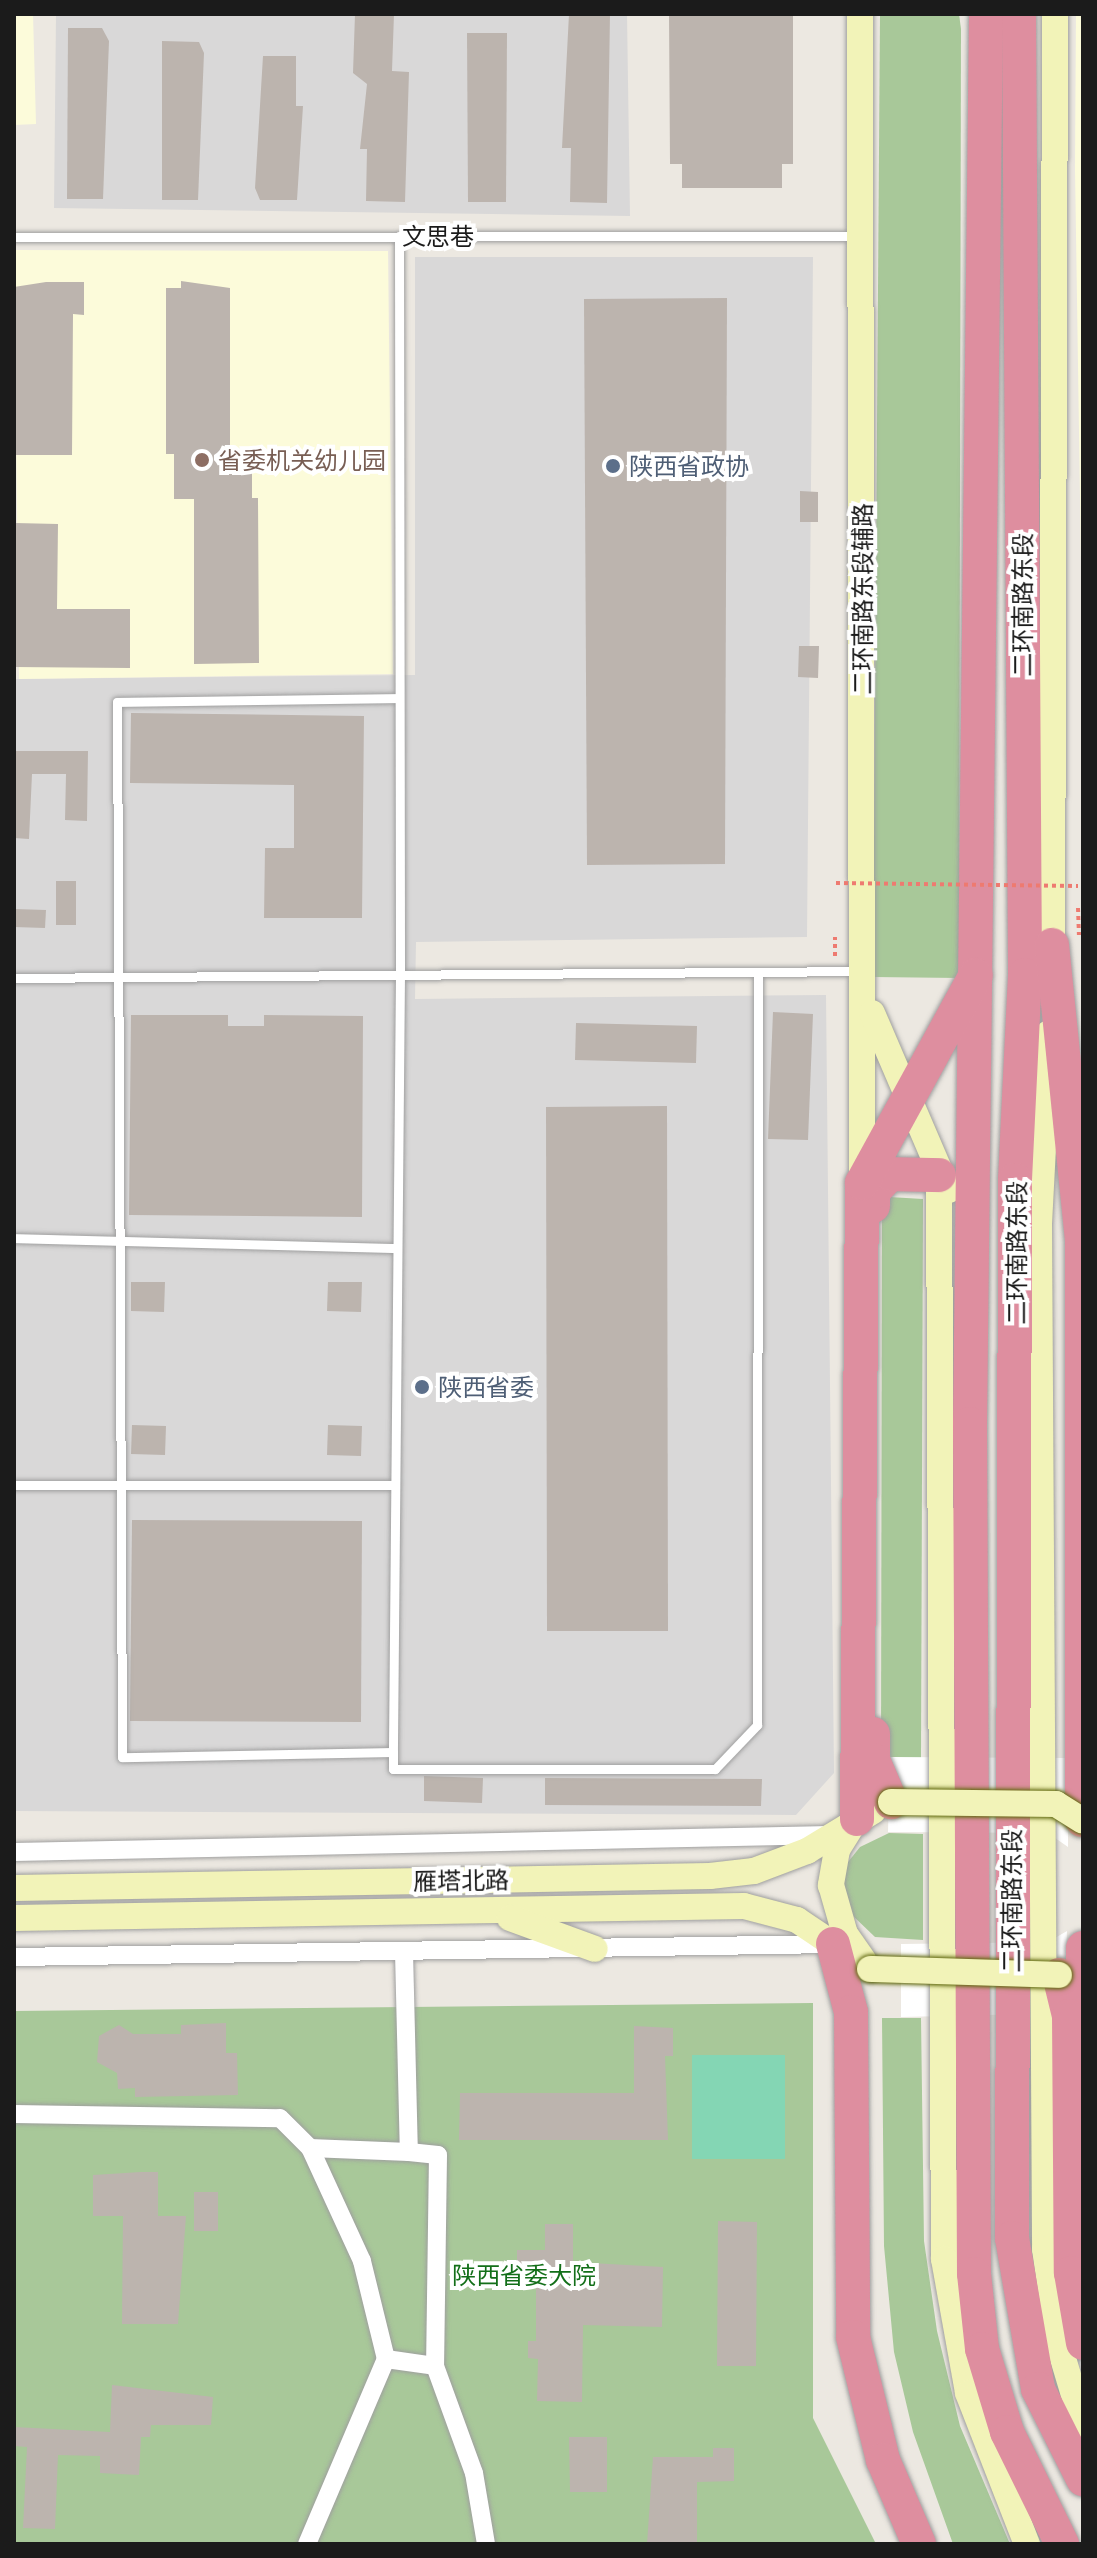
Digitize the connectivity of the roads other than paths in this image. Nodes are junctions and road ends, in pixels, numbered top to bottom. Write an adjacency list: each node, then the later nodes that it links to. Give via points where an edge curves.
1 (860, 14): 6 (main road, 二环南路东段辅路)
2 (986, 14): 10 (highway, 二环南路东段)
3 (1019, 14): 50 (highway, 二环南路东段, via 1025,975 1015,1180 1012,2238 1038,2389)
4 (1055, 14): 9 (main road)
5 (399, 236): 6 (lane, 文思巷); 7 (lane, 文思巷); 8 (lane)
6 (863, 236): 11 (main road, 二环南路东段辅路)
7 (14, 237)
8 (399, 698): 13 (lane); 14 (lane, via 117,702)
9 (1052, 945): 21 (highway); 49 (main road, via 1039,1223 1045,2249 1059,2345)
10 (980, 968): 16 (highway); 20 (highway, 二环南路东段)
11 (862, 970): 12 (lane); 16 (main road, via 879,1041); 18 (main road, 二环南路东段辅路)
12 (758, 972): 13 (lane); 27 (lane, via 757,1725 715,1769 393,1769)
13 (400, 974): 14 (lane); 23 (lane)
14 (119, 977): 15 (lane); 22 (lane)
15 (14, 978)
16 (907, 1106): 17 (main road); 18 (highway)
17 (939, 1175): 20 (main road); 28 (highway, via 890,1174 873,1192 873,1760); 55 (main road, via 944,2259 968,2393)
18 (862, 1183): 30 (highway)
19 (14, 1238): 22 (lane)
20 (976, 1238): 56 (highway, 二环南路东段, via 974,2274 982,2349 1007,2432)
21 (1082, 1238): 29 (highway)
22 (122, 1242): 23 (lane); 24 (lane)
23 (397, 1248): 26 (lane)
24 (122, 1484): 25 (lane); 26 (lane); 27 (lane, via 122,1757)
25 (14, 1485)
26 (394, 1485): 27 (lane)
27 (393, 1752)
28 (891, 1802): 29 (main road, bridge, via 1056,1804); 30 (main road, 雁塔北路)
29 (1083, 1820)
30 (844, 1827): 31 (street); 32 (main road, 雁塔北路, via 754,1871 710,1876); 40 (main road, via 831,1885 845,1934)
31 (14, 1852)
32 (14, 1888)
33 (495, 1913): 34 (main road, 雁塔北路); 35 (main road, 雁塔北路, via 744,1906 797,1920); 37 (main road)
34 (14, 1918)
35 (833, 1944): 37 (street); 40 (main road, 雁塔北路); 53 (highway, via 851,2012 853,2337 883,2460)
36 (1083, 1948): 41 (main road); 42 (highway)
37 (595, 1949): 38 (street)
38 (404, 1952): 39 (street); 45 (street)
39 (14, 1957)
40 (870, 1969): 41 (main road, bridge); 54 (highway, via 869,2294 901,2450)
41 (1059, 1975): 46 (highway, via 1069,2016 1071,2273)
42 (1083, 2015)
43 (15, 2110): 44 (street, via 280,2118)
44 (310, 2148): 45 (street); 47 (street, via 362,2261)
45 (409, 2152): 48 (street, via 438,2155)
46 (1083, 2343)
47 (386, 2359): 48 (street); 51 (street)
48 (435, 2366): 52 (street, via 474,2473)
49 (1083, 2425)
50 (1083, 2479)
51 (307, 2544)
52 (486, 2544)
53 (919, 2544)
54 (937, 2544)
55 (1027, 2544)
56 (1062, 2544)

